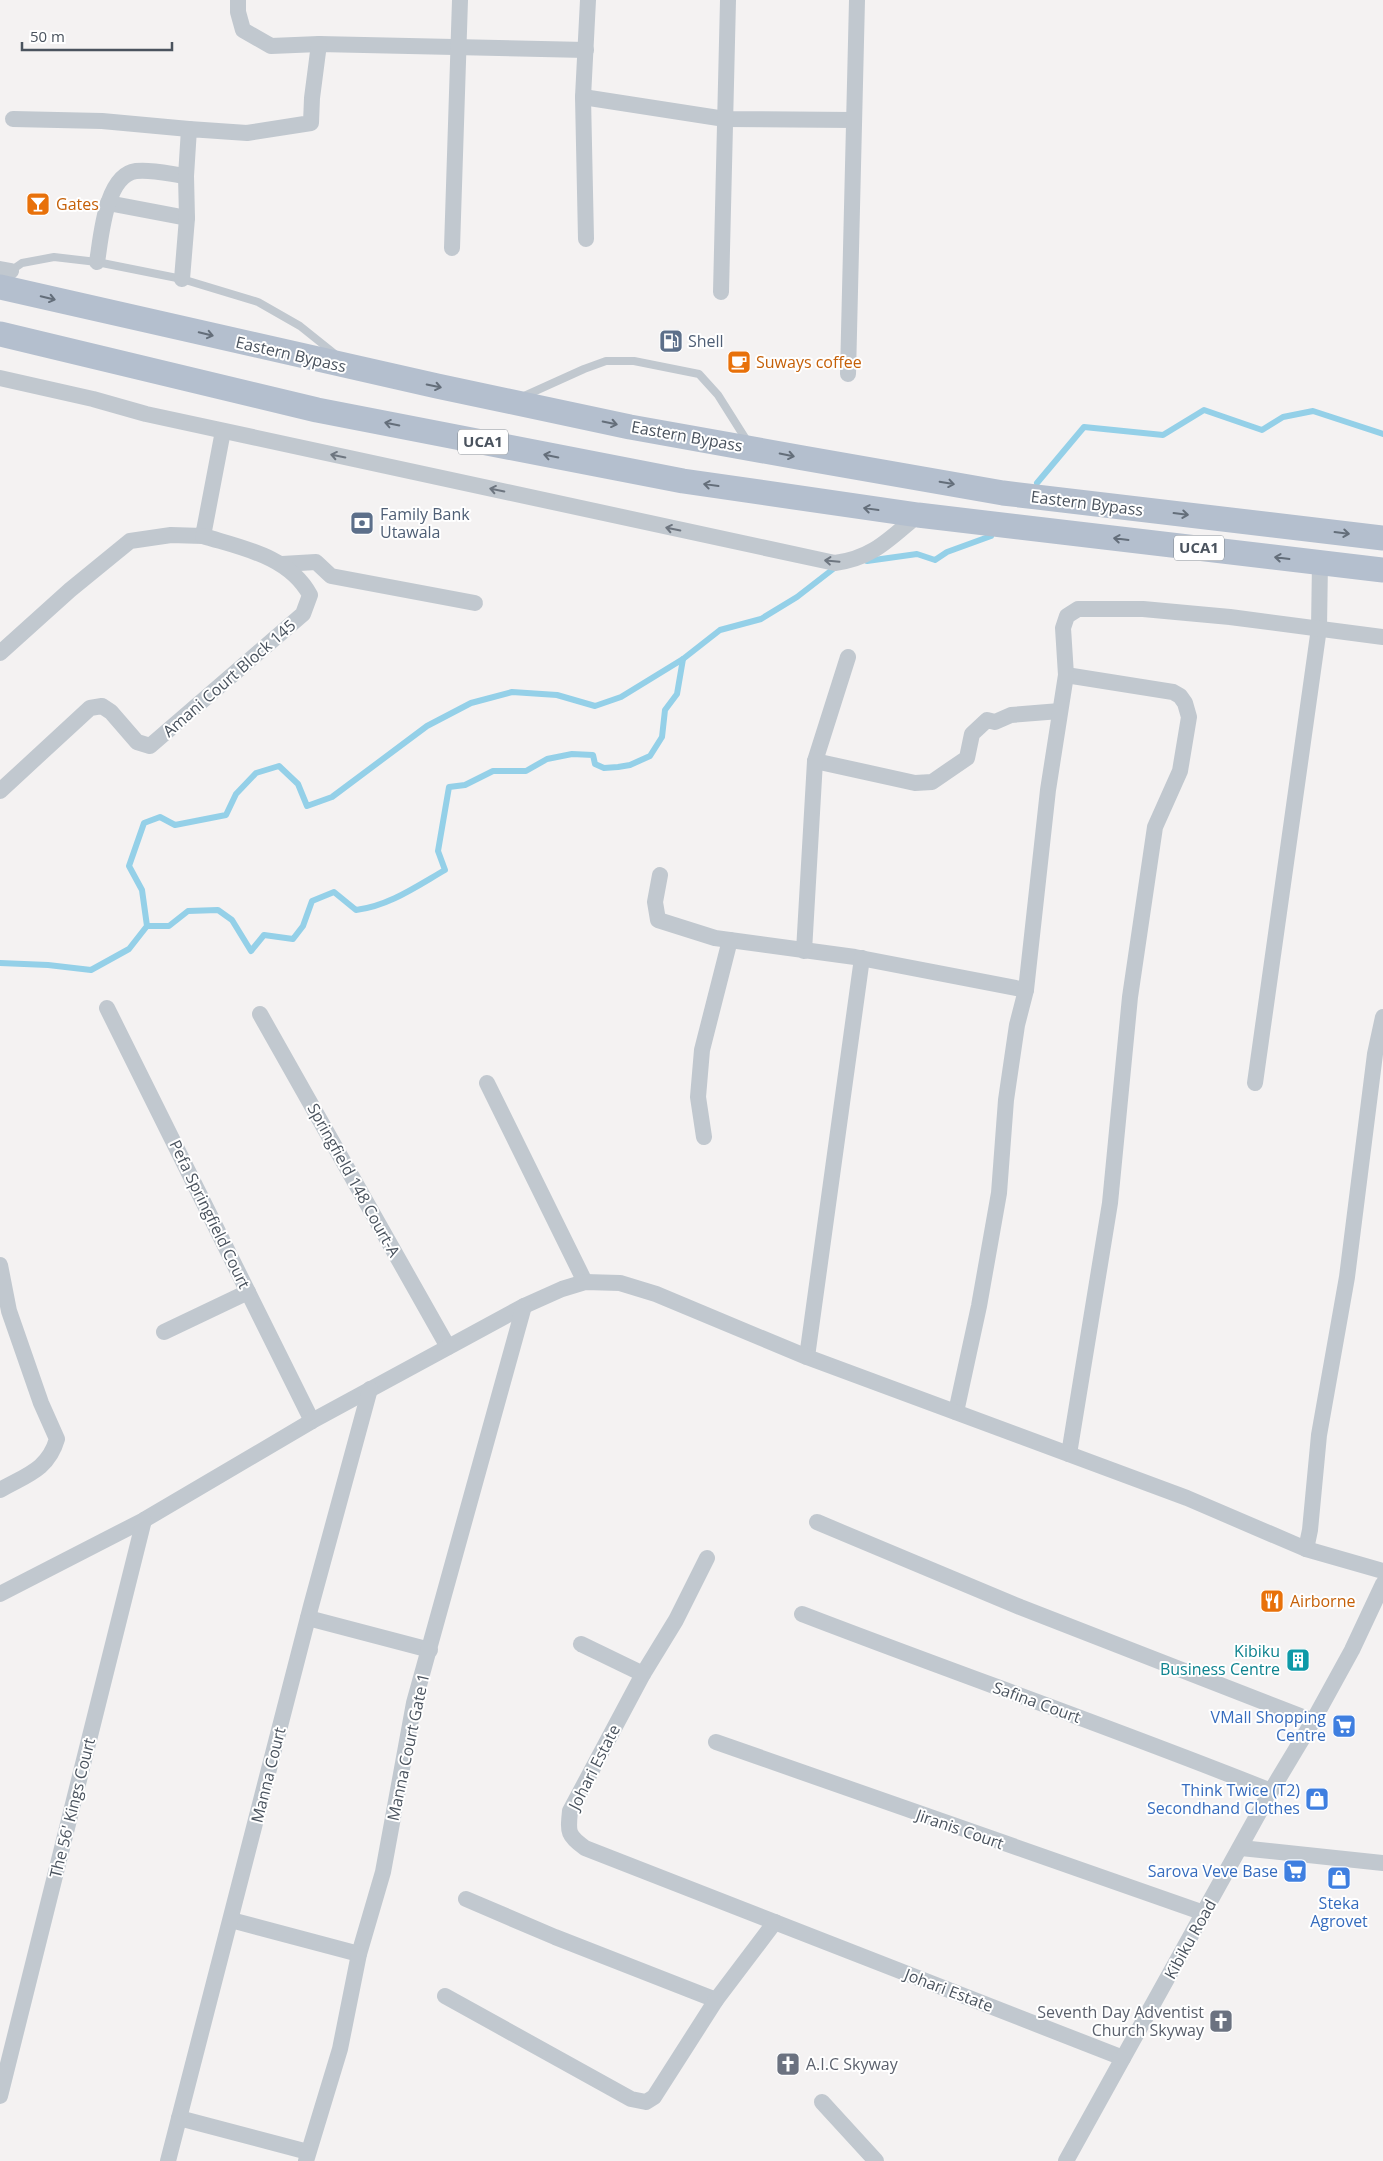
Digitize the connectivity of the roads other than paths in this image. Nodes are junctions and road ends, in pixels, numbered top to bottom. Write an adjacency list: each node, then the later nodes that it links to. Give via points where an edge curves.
1 (238, 0): 6 (street, via 243,30 271,46)
2 (460, 0): 7 (street)
3 (588, 0): 8 (street)
4 (728, 0): 10 (street)
5 (857, 0): 12 (street)
6 (319, 44): 7 (street); 13 (street, via 311,123 247,133)
7 (457, 47): 8 (street); 18 (street)
8 (586, 50): 9 (street)
9 (582, 97): 10 (street); 17 (street)
10 (725, 119): 12 (street); 22 (street)
11 (12, 120): 13 (street, via 102,121)
12 (853, 120): 25 (street)
13 (189, 129): 14 (street)
14 (186, 176): 15 (street, via 132,172 114,188); 16 (street)
15 (108, 204): 16 (street); 19 (street)
16 (187, 218): 21 (street)
17 (586, 239)
18 (452, 248)
19 (97, 262): 20 (lane, via 54,256 22,264); 21 (lane)
20 (3, 276): 24 (main road, Eastern Bypass / UCA1, one-way to 24)
21 (182, 279): 24 (lane, via 258,302 300,326)
22 (721, 292)
23 (0, 334): 30 (main road, Eastern Bypass / UCA1, one-way to 23, via 683,481 317,410)
24 (352, 368): 27 (main road, Eastern Bypass / UCA1, one-way to 27)
25 (848, 374)
26 (0, 378): 28 (street)
27 (512, 402): 29 (main road, Eastern Bypass / UCA1, one-way to 29, via 630,427); 29 (lane, via 584,368 606,361 634,361 699,374 718,395)
28 (223, 431): 30 (street, one-way to 28, via 872,553 835,563); 31 (street)
29 (750, 447): 32 (main road, Eastern Bypass / UCA1, one-way to 32, via 1003,493)
30 (918, 516): 33 (main road, Eastern Bypass / UCA1, one-way to 30)
31 (203, 536): 34 (street, Amani Court Block 145); 39 (street, via 171,535 130,541)
32 (1383, 538)
33 (1320, 562): 35 (main road, Eastern Bypass / UCA1); 37 (street)
34 (282, 564): 36 (street, via 316,562 331,576); 44 (street, Amani Court Block 145, via 310,595 303,614 158,740 150,746 137,742 111,712 102,706 90,708)
35 (1383, 570)
36 (475, 603)
37 (1319, 628): 38 (street); 41 (street, via 1143,609 1078,609 1067,616 1063,628); 54 (street)
38 (1383, 636)
39 (0, 653)
40 (848, 657): 43 (street)
41 (1066, 675): 42 (street); 66 (street, via 1173,692 1185,703 1189,717 1180,771 1156,827 1130,997 1110,1203)
42 (1060, 711): 43 (street, via 1011,715 995,722 987,720 972,734 967,758 932,782 915,783); 49 (street)
43 (815, 761): 47 (street)
44 (0, 791)
45 (660, 875): 46 (street, via 655,902 658,920 700,935)
46 (730, 940): 47 (street); 55 (street, via 702,1050 698,1097)
47 (804, 951): 48 (street)
48 (862, 958): 49 (street); 62 (street)
49 (1026, 990): 64 (street, via 1017,1025 1006,1100 999,1193)
50 (107, 1008): 58 (street, Pefa Springfield Court)
51 (260, 1014): 61 (street, Springfield 148 Court-A)
52 (1383, 1017): 70 (street, via 1375,1054 1347,1277 1319,1436)
53 (487, 1083): 57 (street)
54 (1255, 1083)
55 (704, 1137)
56 (0, 1265): 67 (street, via 8,1311 57,1439 44,1464)
57 (585, 1282): 59 (street); 62 (street, via 620,1283 656,1294)
58 (248, 1292): 60 (street); 65 (street, Pefa Springfield Court)
59 (524, 1306): 61 (street); 78 (street, Manna Court Gate 1)
60 (164, 1332)
61 (448, 1346): 63 (street)
62 (807, 1357): 64 (street)
63 (370, 1389): 65 (street); 76 (street, Manna Court)
64 (956, 1412): 66 (street)
65 (312, 1421): 68 (street)
66 (1069, 1454): 70 (street, via 1188,1498)
67 (0, 1490)
68 (144, 1520): 74 (street); 93 (street, The 56' Kings Court)
69 (817, 1522): 80 (street, via 1020,1607)
70 (1306, 1549): 72 (street)
71 (707, 1558): 79 (street, Johari Estate, via 676,1620)
72 (1383, 1571)
73 (1383, 1584): 80 (street, Kibiku Road)
74 (0, 1594)
75 (802, 1614): 82 (street, Safina Court)
76 (308, 1618): 78 (street); 87 (street, Manna Court)
77 (581, 1644): 79 (street)
78 (430, 1650): 89 (street, Manna Court Gate 1, via 414,1703 383,1872)
79 (643, 1674): 88 (street, Johari Estate, via 570,1811 568,1830 571,1838 584,1848)
80 (1313, 1721): 82 (street, Kibiku Road)
81 (716, 1742): 86 (street, Jiranis Court)
82 (1271, 1791): 83 (street, Kibiku Road)
83 (1241, 1848): 84 (street); 86 (street, Kibiku Road)
84 (1383, 1863)
85 (466, 1900): 91 (street)
86 (1204, 1913): 92 (street, Kibiku Road)
87 (231, 1920): 89 (street); 95 (street, Manna Court)
88 (775, 1922): 91 (street); 92 (street, Johari Estate)
89 (360, 1954): 96 (street, Manna Court Gate 1, via 340,2049)
90 (445, 1996): 91 (street, via 631,2099 646,2102 654,2097)
91 (716, 2000)
92 (1124, 2058): 99 (street, Kibiku Road)
93 (0, 2096)
94 (822, 2102): 98 (street)
95 (179, 2118): 96 (street); 97 (street, Manna Court)
96 (307, 2157)
97 (168, 2161)
98 (876, 2161)
99 (1066, 2161)

